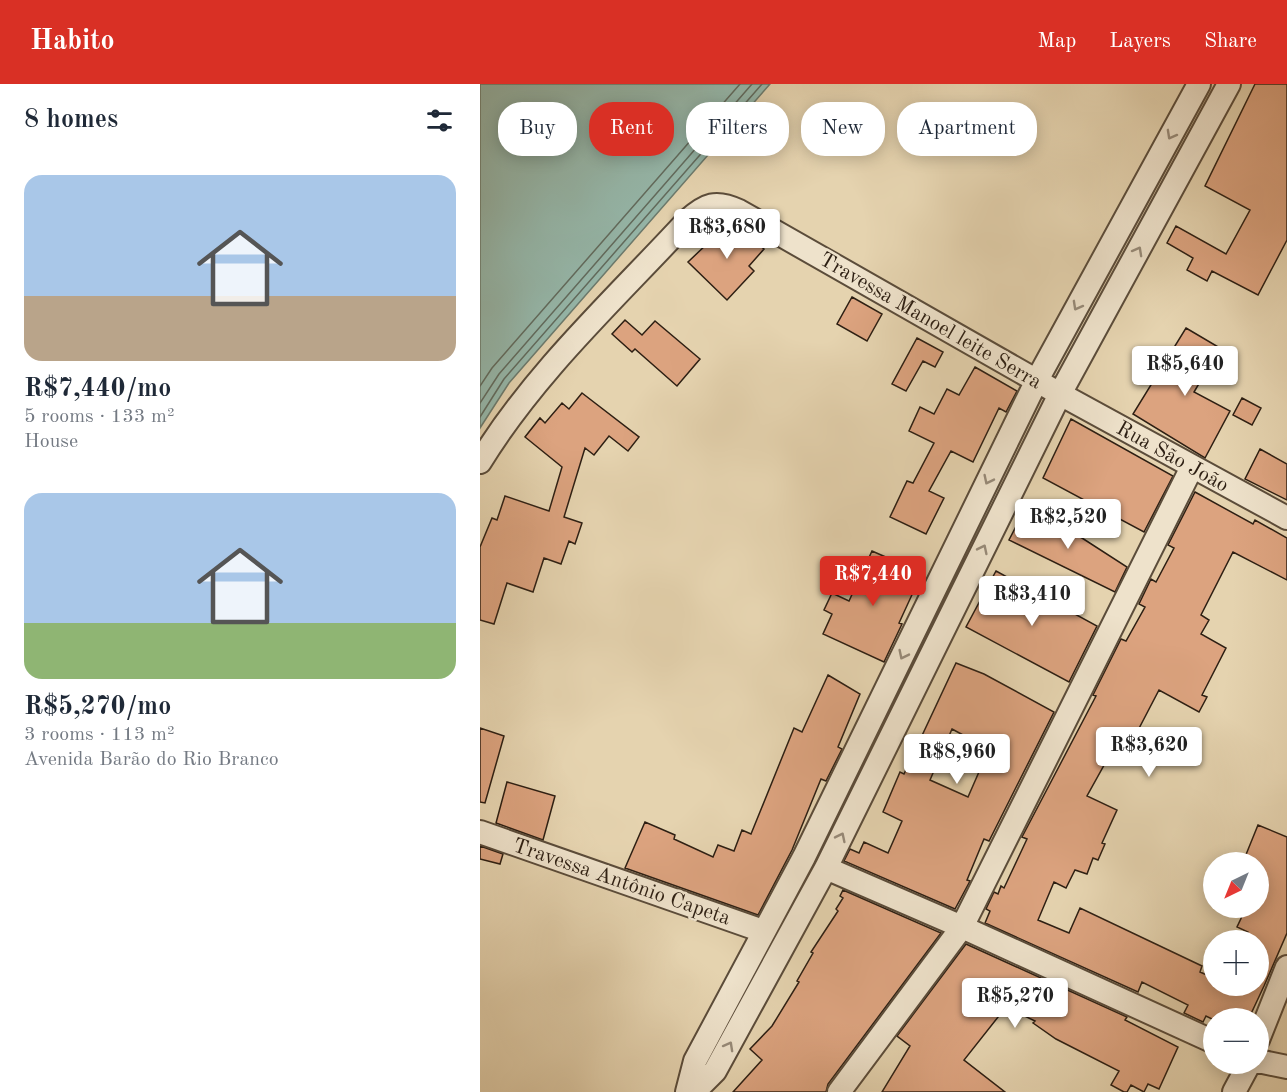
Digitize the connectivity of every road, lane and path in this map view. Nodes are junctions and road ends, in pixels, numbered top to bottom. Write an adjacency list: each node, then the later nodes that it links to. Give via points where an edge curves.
1 (1199, 84): 3 (street, one-way to 3)
2 (1229, 84): 4 (street, one-way to 2)
3 (1037, 380): 4 (street, Travessa Manoel leite Serra); 5 (street, Travessa Manoel leite Serra, via 739,211 707,204 525,397); 11 (street, one-way to 11)
4 (1060, 394): 6 (street, Rua São João); 9 (street, one-way to 4)
5 (480, 462)
6 (1192, 467): 7 (street, Rua São João); 10 (street)
7 (1287, 518)
8 (480, 832): 11 (street, Travessa Antônio Capeta)
9 (826, 868): 10 (street); 19 (street, one-way to 9, via 715,1071)
10 (962, 927): 14 (street); 20 (street)
11 (764, 931): 18 (street, via 695,1061)
12 (1287, 967): 13 (street)
13 (1269, 1012)
14 (1203, 1037)
15 (1269, 1063): 16 (street)
16 (1287, 1067)
17 (1244, 1074): 21 (street)
18 (687, 1092)
19 (694, 1092)
20 (839, 1092)
21 (1234, 1092)

